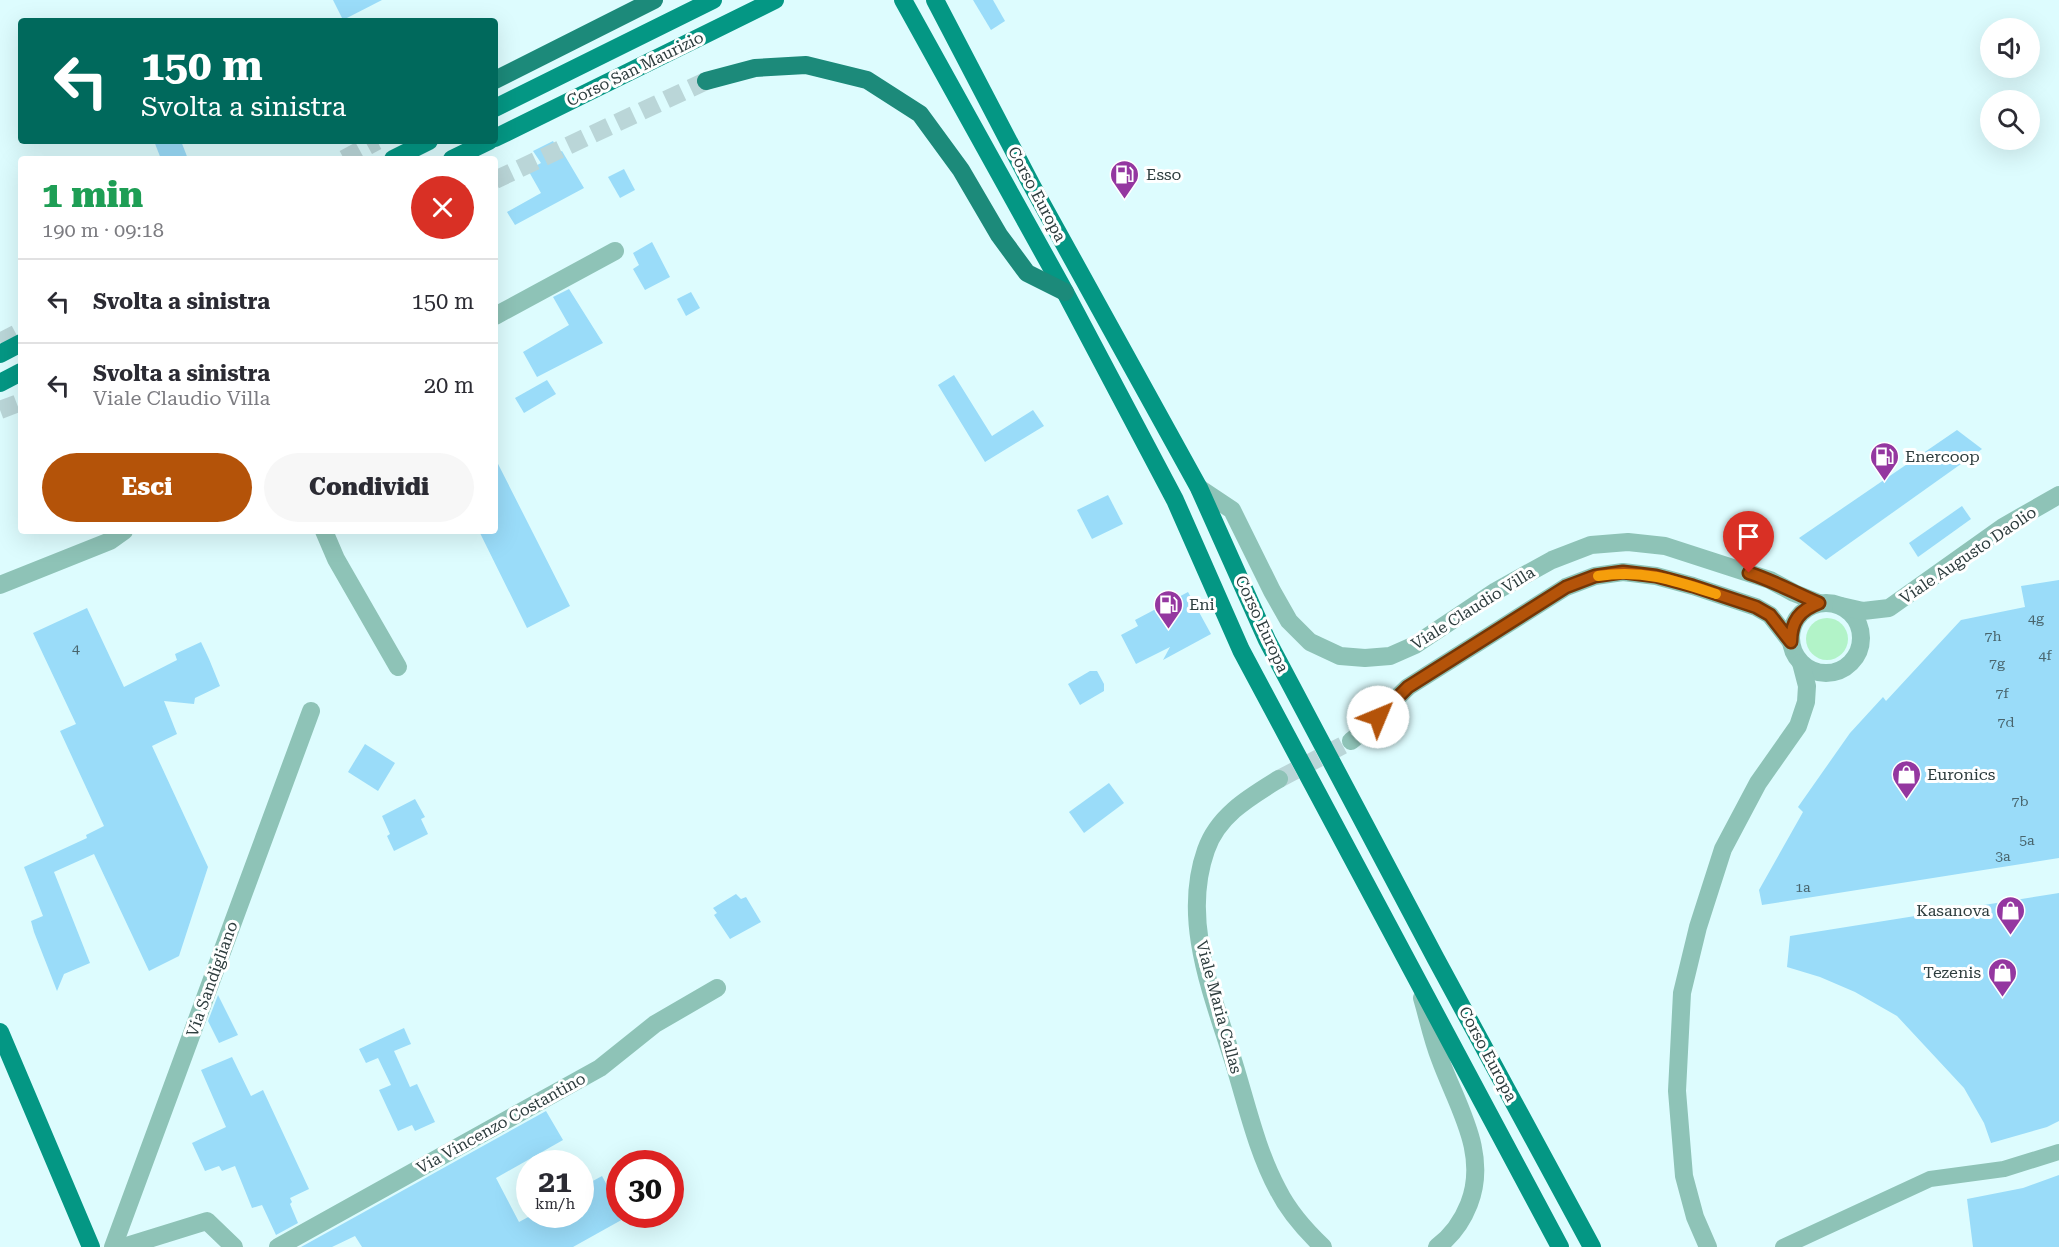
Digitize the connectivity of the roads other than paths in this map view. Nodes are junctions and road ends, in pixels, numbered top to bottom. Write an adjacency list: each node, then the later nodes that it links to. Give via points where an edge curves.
1 (654, 0): 6 (highway)
2 (713, 0): 8 (main road, Corso San Maurizio)
3 (775, 0): 9 (main road, Corso San Maurizio)
4 (903, 0): 15 (main road, Corso Europa)
5 (935, 0): 21 (main road, Corso Europa, via 1031,184)
6 (498, 78)
7 (706, 81): 15 (highway, via 755,68 806,65 867,80 920,114 1028,273)
8 (498, 107)
9 (498, 137)
10 (423, 144): 12 (main road)
11 (483, 144): 13 (main road)
12 (399, 156)
13 (458, 156)
14 (615, 251): 16 (street)
15 (1065, 292): 34 (main road, Corso Europa, via 1175,500 1241,650)
16 (498, 314)
17 (18, 345): 18 (main road)
18 (0, 354)
19 (18, 373): 20 (main road)
20 (0, 382)
21 (1199, 488): 26 (street, Viale Claudio Villa, via 1232,510 1289,621 1310,642 1340,656 1390,656 1415,645 1505,586 1591,544 1665,546 1770,579); 46 (main road, Corso Europa, via 1267,640)
22 (2059, 495): 27 (street, Viale Augusto Daolio, via 2003,527 1889,608 1863,611)
23 (120, 534): 25 (street)
24 (325, 534): 30 (street)
25 (0, 585)
26 (1819, 603): 27 (street); 28 (street, via 1809,606 1795,621)
27 (1841, 606): 29 (street, via 1851,612 1860,628 1861,647 1855,658 1836,672 1811,670)
28 (1791, 642): 29 (street); 32 (street, via 1770,615 1756,607 1656,576 1623,572 1595,576 1566,587 1408,687)
29 (1801, 663): 47 (street, via 1807,686 1801,718 1758,783 1723,849 1682,993 1677,1091 1684,1176)
30 (398, 667)
31 (311, 711): 39 (street, Via Sandigliano)
32 (1351, 741)
33 (1280, 780): 43 (street, Viale Maria Callas, via 1222,820 1206,848 1197,884 1197,922 1202,957 1254,1132 1278,1190 1301,1226)
34 (1416, 978): 44 (street, via 1439,1058 1476,1156 1476,1180 1464,1218 1451,1237); 45 (main road, Corso Europa)
35 (717, 988): 42 (street, Via Vincenzo Costantino, via 655,1024 600,1068)
36 (0, 1032): 38 (main road)
37 (2059, 1152): 48 (street, via 2004,1169 1929,1179)
38 (91, 1247)
39 (113, 1247)
40 (123, 1247): 41 (street, via 207,1221)
41 (234, 1247)
42 (278, 1247)
43 (1323, 1247)
44 (1437, 1247)
45 (1560, 1247)
46 (1593, 1247)
47 (1708, 1247)
48 (1783, 1247)

